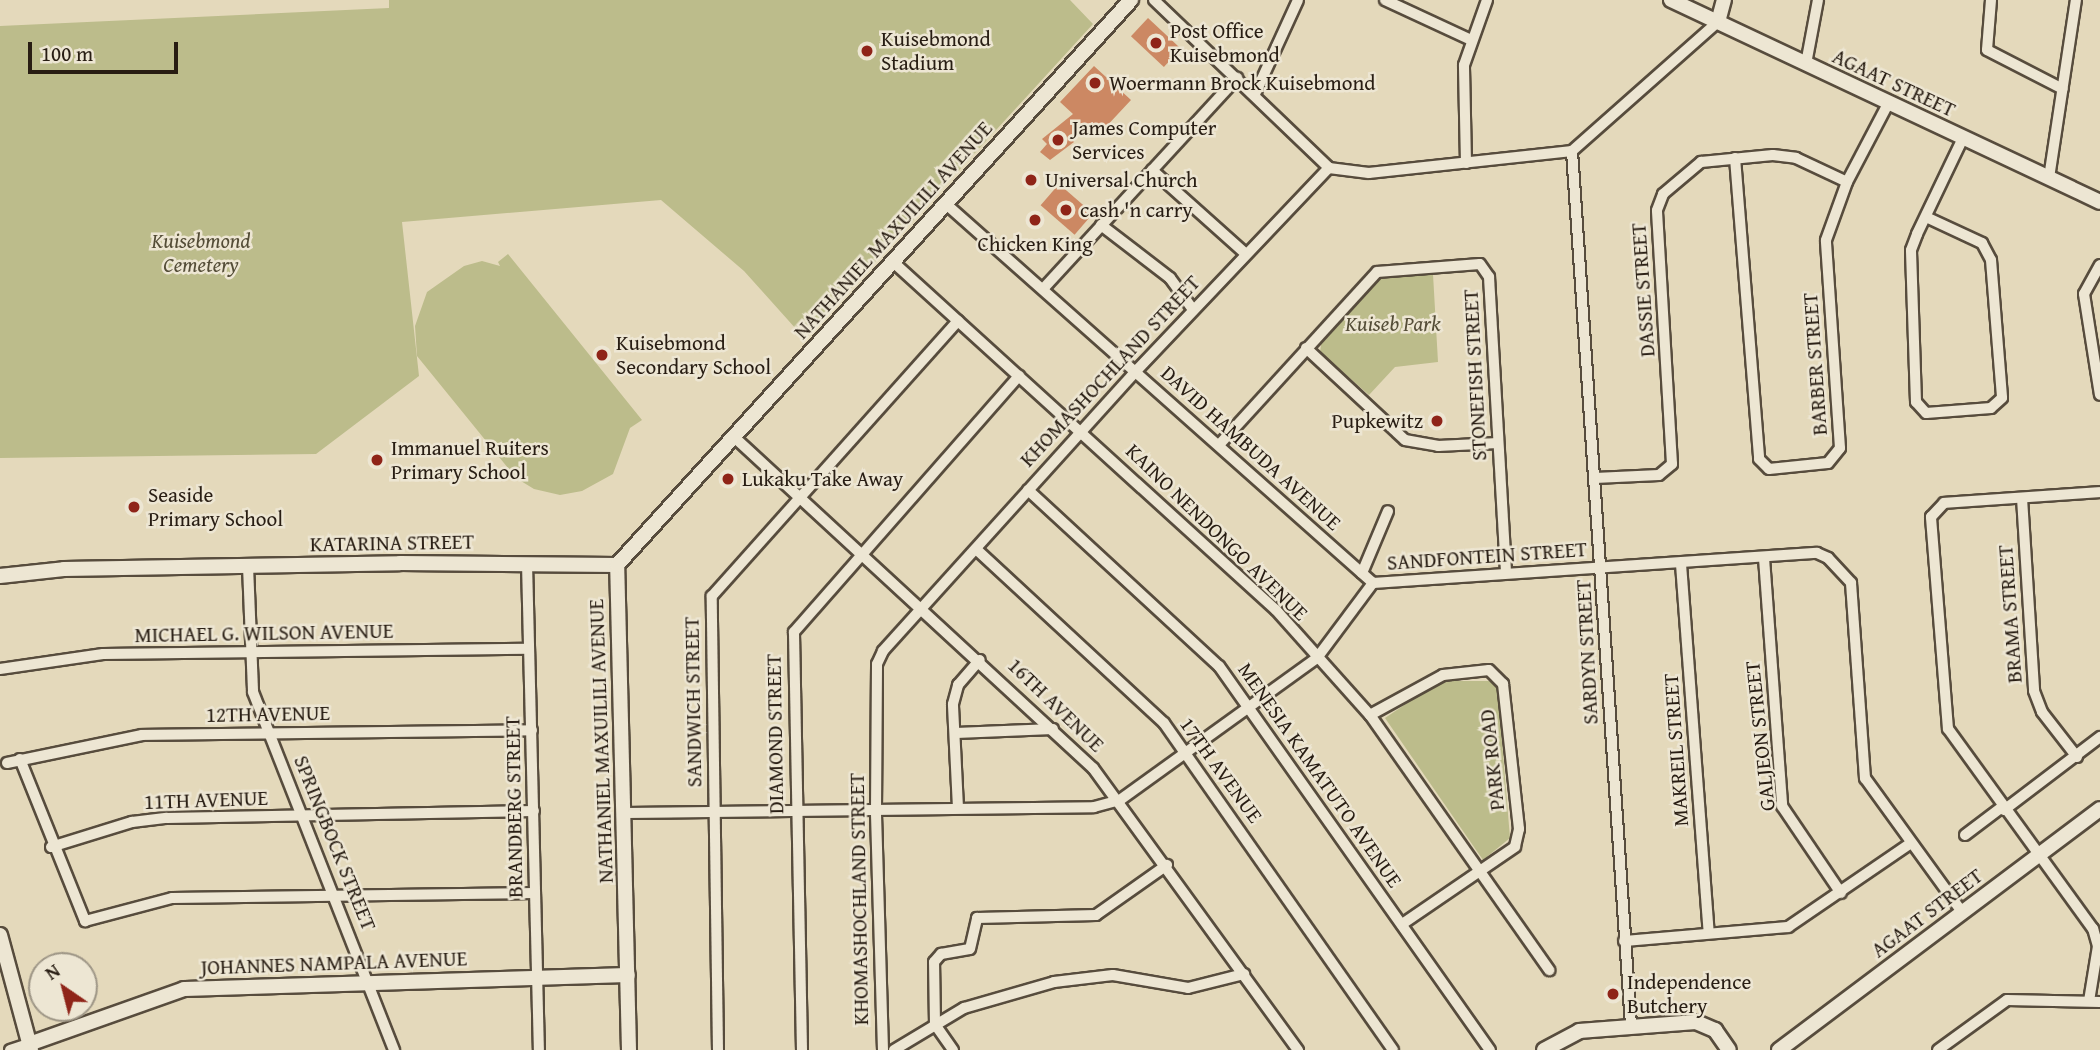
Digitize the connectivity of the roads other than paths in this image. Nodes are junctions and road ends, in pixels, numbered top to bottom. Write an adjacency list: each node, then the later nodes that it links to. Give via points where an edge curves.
1 (1131, 0): 27 (street, NATHANIEL MAXUILILI AVENUE)
2 (1154, 0): 14 (street)
3 (1298, 0): 16 (street)
4 (1385, 0): 12 (street)
5 (1487, 0): 12 (street)
6 (1671, 0): 11 (street, AGAAT STREET)
7 (1724, 0): 11 (street)
8 (1818, 0): 13 (street)
9 (1991, 0): 15 (street, via 1987,50)
10 (2076, 0): 15 (street)
11 (1718, 22): 13 (street, AGAAT STREET); 19 (street)
12 (1469, 39): 21 (street, via 1464,65)
13 (1806, 64): 17 (street, AGAAT STREET)
14 (1237, 78): 16 (street); 23 (street)
15 (2063, 89): 24 (street)
16 (1255, 94): 22 (street)
17 (1888, 104): 18 (street, AGAAT STREET); 25 (street, BARBER STREET)
18 (1962, 138): 24 (street, AGAAT STREET); 28 (street)
19 (1572, 151): 21 (street); 44 (street, SARDYN STREET)
20 (1735, 158): 25 (street, DASSIE STREET, via 1785,154); 25 (street, BARBER STREET, via 1758,455 1769,469 1829,463 1840,452 1825,248); 44 (street, DASSIE STREET, via 1701,162 1663,194 1657,209 1672,464 1659,475)
21 (1466, 163): 22 (street, via 1369,173)
22 (1329, 168): 30 (street, KHOMASHOCHLAND STREET)
23 (1152, 170): 29 (street); 30 (street)
24 (2049, 178): 26 (street, AGAAT STREET)
25 (1847, 182)
26 (2100, 202)
27 (946, 204): 31 (street, NATHANIEL MAXUILILI AVENUE); 33 (street, DAVID HAMBUDA AVENUE)
28 (1926, 217): 28 (street, via 1910,258 1916,402 1926,413 1991,408 2001,398 1992,260 1982,243)
29 (1101, 225): 33 (street); 34 (street, via 1170,278)
30 (1247, 254): 34 (street, KHOMASHOCHLAND STREET)
31 (892, 261): 35 (street, KAINO NENDONGO AVENUE); 41 (street, NATHANIEL MAXUILILI AVENUE)
32 (2100, 265): 39 (street, via 2084,294)
33 (1043, 289): 37 (street, DAVID HAMBUDA AVENUE)
34 (1193, 310): 37 (street, KHOMASHOCHLAND STREET)
35 (958, 321): 38 (street, KAINO NENDONGO AVENUE); 47 (street, SANDWICH STREET)
36 (1306, 348): 42 (street, via 1405,440 1438,446); 42 (street, STONEFISH STREET, via 1377,272 1480,264 1489,277); 43 (street, STONEFISH STREET)
37 (1137, 370): 40 (street, KHOMASHOCHLAND STREET); 43 (street, DAVID HAMBUDA AVENUE)
38 (1019, 376): 40 (street, KAINO NENDONGO AVENUE); 51 (street, DIAMOND STREET)
39 (2100, 395)
40 (1082, 431): 45 (street, KHOMASHOCHLAND STREET); 65 (street, KAINO NENDONGO AVENUE, via 1256,590)
41 (733, 436): 47 (street, 16TH AVENUE); 55 (street, NATHANIEL MAXUILILI AVENUE)
42 (1498, 443): 59 (street, STONEFISH STREET)
43 (1219, 445): 58 (street, DAVID HAMBUDA AVENUE)
44 (1595, 478): 57 (street, SARDYN STREET)
45 (1028, 490): 50 (street, KHOMASHOCHLAND STREET); 68 (street, MENESIA KAMATUTO AVENUE, via 1219,666)
46 (2100, 492): 48 (street)
47 (798, 496): 51 (street, 16TH AVENUE); 86 (street, SANDWICH STREET, via 712,596)
48 (2022, 498): 76 (street, BRAMA STREET, via 2034,691 2042,712); 81 (street, via 1944,503 1931,517 1948,729)
49 (1388, 511): 58 (street)
50 (976, 549): 62 (street, KHOMASHOCHLAND STREET); 75 (street, 17TH AVENUE, via 1127,686)
51 (860, 553): 62 (street, 16TH AVENUE); 85 (street, DIAMOND STREET, via 794,632)
52 (1764, 558): 54 (street, SANDFONTEIN STREET); 90 (street, SANDFONTEIN STREET, via 1817,554 1838,565 1851,583 1865,778); 96 (street, GALJEON STREET, via 1782,806)
53 (527, 563): 55 (street, KATARINA STREET); 56 (street, KATARINA STREET); 63 (street, BRANDBERG STREET)
54 (1681, 564): 57 (street, SANDFONTEIN STREET); 100 (street, MAKREIL STREET)
55 (617, 565): 87 (street, NATHANIEL MAXUILILI AVENUE)
56 (247, 566): 60 (street, KATARINA STREET, via 64,569); 64 (street, SPRINGBOCK STREET)
57 (1602, 569): 59 (street, SANDFONTEIN STREET); 102 (street, SARDYN STREET)
58 (1362, 573): 61 (street, DAVID HAMBUDA AVENUE)
59 (1506, 573): 61 (street, SANDFONTEIN STREET)
60 (0, 576)
61 (1373, 583): 65 (street, SANDFONTEIN STREET)
62 (924, 607): 66 (street, 16TH AVENUE); 83 (street, KHOMASHOCHLAND STREET, via 877,664)
63 (529, 649): 64 (street, MICHAEL G. WILSON AVENUE); 71 (street, BRANDBERG STREET)
64 (250, 650): 67 (street, MICHAEL G. WILSON AVENUE, via 103,654); 73 (street, SPRINGBOCK STREET, via 253,692)
65 (1317, 659): 68 (street, SANDFONTEIN STREET); 69 (street, KAINO NENDONGO AVENUE)
66 (980, 660): 70 (street, 16TH AVENUE); 72 (street, via 958,685)
67 (0, 669)
68 (1252, 707): 75 (street, SANDFONTEIN STREET); 99 (street, MENESIA KAMATUTO AVENUE)
69 (1370, 715): 94 (street, KAINO NENDONGO AVENUE); 94 (street, PARK ROAD, via 1426,681 1489,670 1499,675 1519,829 1515,847)
70 (1053, 729): 72 (street); 79 (street, 16TH AVENUE)
71 (532, 730): 73 (street, 12TH AVENUE); 84 (street, BRANDBERG STREET)
72 (956, 733): 80 (street)
73 (270, 734): 77 (street, 12TH AVENUE, via 142,735); 88 (street, SPRINGBOCK STREET)
74 (2100, 737): 76 (street)
75 (1188, 752): 79 (street, SANDFONTEIN STREET); 123 (street, 17TH AVENUE)
76 (2077, 757): 81 (street)
77 (20, 760): 78 (street, 12TH AVENUE); 91 (street)
78 (8, 762)
79 (1120, 800): 80 (street, SANDFONTEIN STREET, via 1094,807); 93 (street, 16TH AVENUE)
80 (958, 808): 83 (street, SANDFONTEIN STREET)
81 (2003, 809): 89 (street); 92 (street)
82 (2100, 809): 92 (street, AGAAT STREET)
83 (876, 810): 85 (street, SANDFONTEIN STREET); 119 (street, KHOMASHOCHLAND STREET)
84 (534, 811): 88 (street, 11TH AVENUE); 95 (street, BRANDBERG STREET)
85 (796, 811): 86 (street, SANDFONTEIN STREET); 118 (street, DIAMOND STREET)
86 (713, 812): 87 (street, SANDFONTEIN STREET); 117 (street, SANDWICH STREET)
87 (626, 813): 105 (street, NATHANIEL MAXUILILI AVENUE)
88 (302, 816): 91 (street, 11TH AVENUE, via 131,822); 97 (street, SPRINGBOCK STREET)
89 (1965, 835)
90 (1909, 845): 96 (street); 98 (street, SANDFONTEIN STREET)
91 (51, 846): 97 (street, via 85,921 172,898)
92 (2039, 855): 98 (street, AGAAT STREET); 108 (street, via 2096,937)
93 (1167, 865): 104 (street, 16TH AVENUE); 109 (street, via 1096,915 977,918 970,948 941,954 934,962)
94 (1479, 871): 99 (street, PARK ROAD); 103 (street, KAINO NENDONGO AVENUE)
95 (536, 893): 97 (street); 106 (street, BRANDBERG STREET)
96 (1841, 893): 100 (street, via 1788,928)
97 (337, 898): 107 (street, SPRINGBOCK STREET)
98 (1962, 912): 127 (street, AGAAT STREET)
99 (1402, 924): 124 (street, MENESIA KAMATUTO AVENUE)
100 (1709, 933): 102 (street)
101 (0, 935): 111 (street)
102 (1623, 941): 110 (street, SARDYN STREET)
103 (1549, 970)
104 (1244, 974): 109 (street, via 1188,988 1113,975 1054,982 998,995); 122 (street, 16TH AVENUE)
105 (628, 975): 106 (street, JOHANNES NAMPALA AVENUE); 116 (street, NATHANIEL MAXUILILI AVENUE)
106 (538, 977): 107 (street, JOHANNES NAMPALA AVENUE); 115 (street, BRANDBERG STREET)
107 (369, 980): 111 (street, JOHANNES NAMPALA AVENUE, via 184,989); 114 (street, SPRINGBOCK STREET)
108 (2095, 1002): 112 (street, via 2007,1000)
109 (934, 1024): 120 (street); 121 (street)
110 (1631, 1026): 125 (street, via 1579,1031); 126 (street, via 1707,1024)
111 (30, 1047): 113 (street, JOHANNES NAMPALA AVENUE)
112 (1940, 1049)
113 (10, 1050)
114 (394, 1050)
115 (540, 1050)
116 (629, 1050)
117 (718, 1050)
118 (803, 1050)
119 (883, 1050)
120 (894, 1050)
121 (953, 1050)
122 (1298, 1050)
123 (1393, 1050)
124 (1490, 1050)
125 (1544, 1050)
126 (1729, 1050)
127 (1779, 1050)

